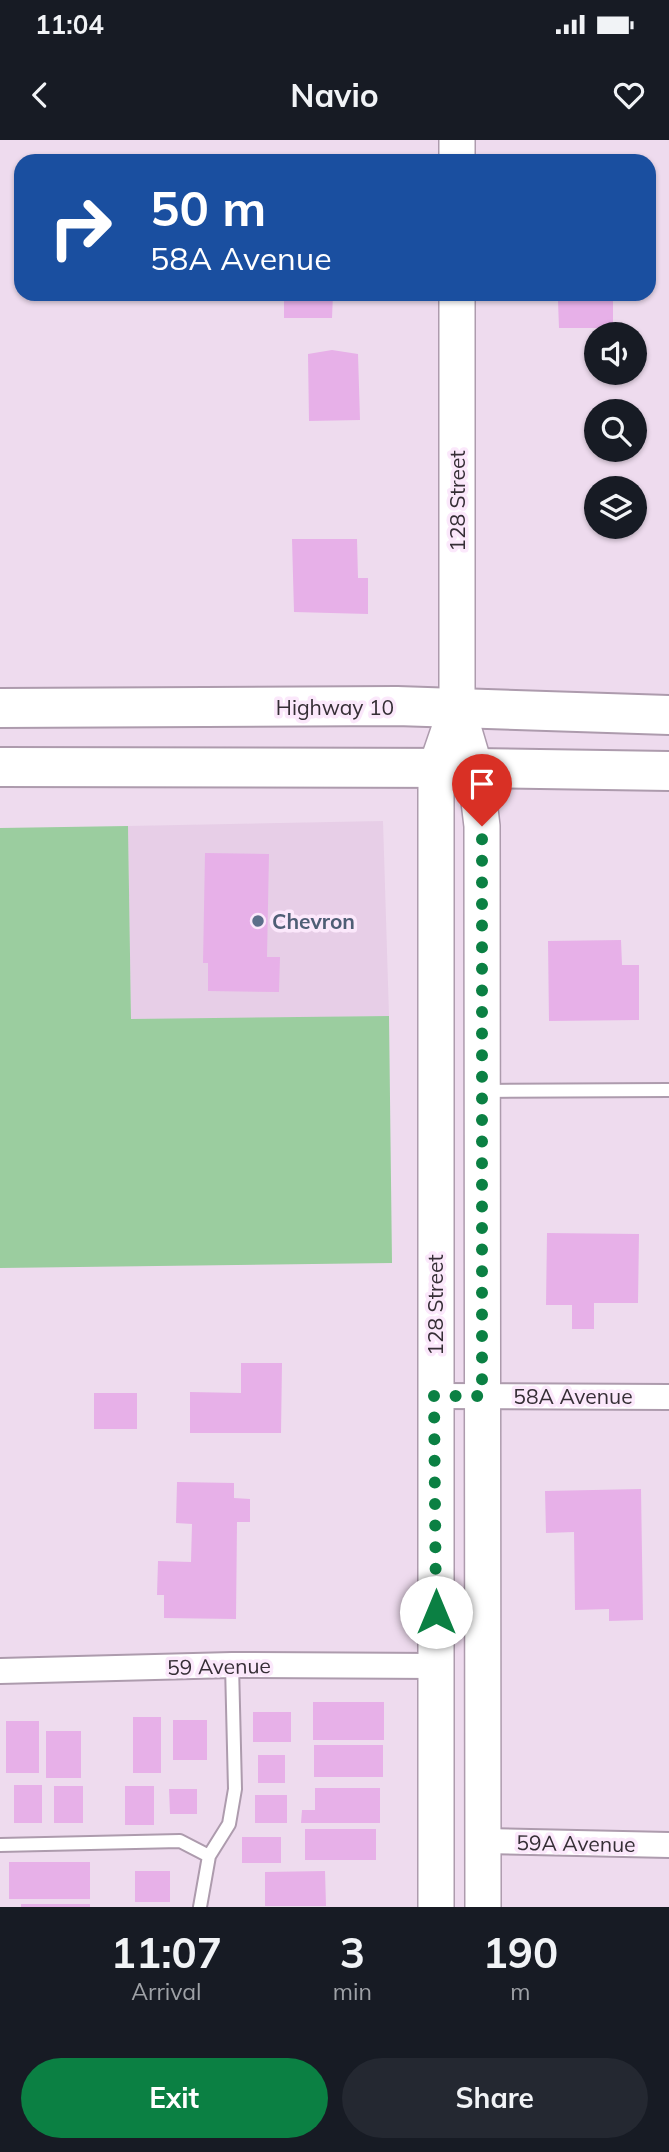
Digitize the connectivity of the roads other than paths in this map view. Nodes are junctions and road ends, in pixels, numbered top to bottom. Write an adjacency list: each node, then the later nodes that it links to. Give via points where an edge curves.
1 (457, 301): 3 (main road, 128 Street)
2 (0, 708): 3 (highway, Highway 10)
3 (457, 708): 4 (highway, Highway 10); 6 (main road, 128 Street); 7 (main road, 128 Street)
4 (669, 715)
5 (0, 766): 6 (highway)
6 (436, 768): 7 (highway); 11 (main road, 128 Street)
7 (475, 768): 8 (highway); 10 (main road, 128 Street, via 482,826)
8 (669, 771)
9 (669, 1090): 10 (lane)
10 (481, 1091): 12 (main road, 128 Street)
11 (434, 1396): 12 (street, 58A Avenue); 15 (main road, 128 Street)
12 (482, 1396): 13 (street, 58A Avenue); 17 (main road, 128 Street)
13 (669, 1396)
14 (232, 1665): 15 (street, 59 Avenue); 16 (street, 59 Avenue); 20 (lane, via 234,1788 229,1824)
15 (437, 1666): 22 (main road, 128 Street)
16 (0, 1671)
17 (483, 1841): 19 (street, 59A Avenue); 23 (main road, 128 Street)
18 (0, 1845): 20 (lane, via 180,1841)
19 (669, 1845)
20 (209, 1856): 21 (lane)
21 (200, 1907)
22 (436, 1907)
23 (483, 1907)

